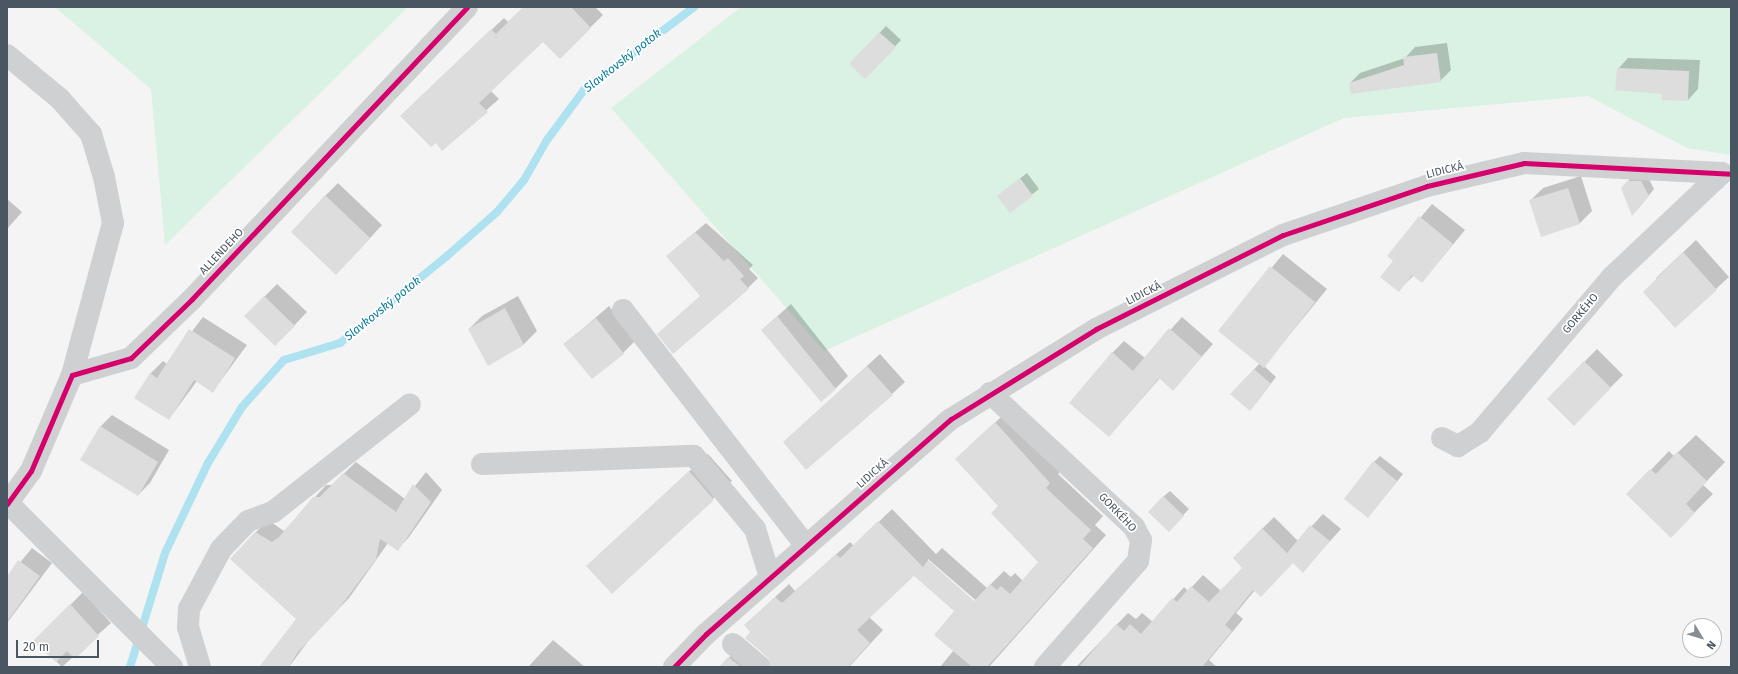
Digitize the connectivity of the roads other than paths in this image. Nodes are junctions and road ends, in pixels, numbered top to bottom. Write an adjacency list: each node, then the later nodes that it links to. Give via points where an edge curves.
1 (467, 7): 5 (street, ALLENDEHO, via 192,299 131,358)
2 (11, 64): 5 (street, via 60,99 91,134 113,223)
3 (1722, 173): 6 (street, LIDICKÁ, via 1524,163 1428,186 1282,235 1096,329); 8 (street, GORKÉHO, via 1612,277 1480,432 1458,446)
4 (623, 310): 11 (street)
5 (72, 376): 10 (street, via 31,471)
6 (990, 393): 11 (street, LIDICKÁ, via 951,418); 18 (street, GORKÉHO, via 1134,527 1141,540 1138,561)
7 (410, 404): 15 (street, via 273,512 248,520 221,549 189,609 188,627)
8 (1442, 438)
9 (482, 464): 12 (street, via 694,456 755,529)
10 (7, 504): 14 (street)
11 (806, 546): 12 (street, LIDICKÁ)
12 (770, 577): 16 (street, LIDICKÁ)
13 (733, 644): 17 (street)
14 (170, 663)
15 (200, 667)
16 (674, 667)
17 (760, 667)
18 (1045, 667)

